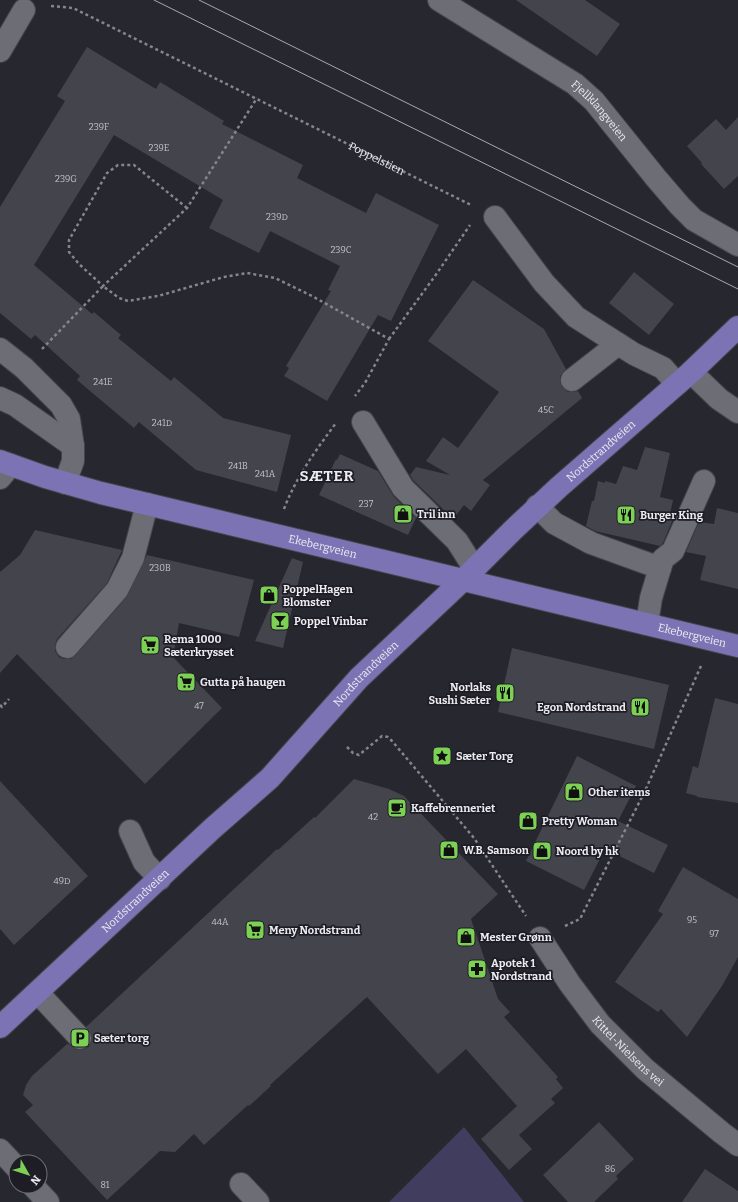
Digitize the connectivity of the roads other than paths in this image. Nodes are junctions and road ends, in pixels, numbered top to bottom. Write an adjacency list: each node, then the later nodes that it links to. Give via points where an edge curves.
1 (440, 0): 5 (street, Fjellklangveien, via 575,84 594,101 694,220)
2 (24, 10): 3 (street)
3 (0, 51)
4 (488, 213): 7 (street, via 544,283 576,317)
5 (738, 245)
6 (738, 327): 9 (main road, Nordstrandveien)
7 (618, 344): 9 (street); 10 (street)
8 (0, 348): 14 (street, via 24,368 60,405 69,419)
9 (684, 378): 12 (street); 19 (main road, Nordstrandveien)
10 (572, 380)
11 (0, 398): 14 (street, via 15,405)
12 (738, 412)
13 (363, 422): 21 (street, via 404,488 458,541)
14 (73, 446): 17 (street, via 73,461)
15 (4, 468): 17 (main road, Ekebergveien)
16 (704, 481): 20 (street, Ekebergveien, via 673,551 663,558)
17 (66, 483): 18 (main road, Ekebergveien)
18 (147, 504): 21 (main road, Ekebergveien); 24 (street, via 133,558 117,590)
19 (537, 506): 20 (street, via 554,523 591,543); 21 (main road, Nordstrandveien)
20 (660, 568): 22 (street, Ekebergveien)
21 (469, 574): 22 (main road, Ekebergveien); 26 (main road, Nordstrandveien, via 359,678 270,778)
22 (647, 624): 23 (main road, Ekebergveien)
23 (738, 646)
24 (67, 647)
25 (130, 831): 26 (street, via 144,862)
26 (160, 878): 28 (main road, Nordstrandveien)
27 (540, 938): 31 (street, Kittel-Nielsens vei, via 600,1024 645,1069)
28 (38, 993): 29 (main road, Nordstrandveien); 30 (street)
29 (0, 1027)
30 (80, 1038)
31 (738, 1145)
32 (0, 1150): 33 (street)
33 (8, 1158)
34 (241, 1184): 37 (street)
35 (40, 1194): 36 (street)
36 (48, 1202)
37 (258, 1202)

